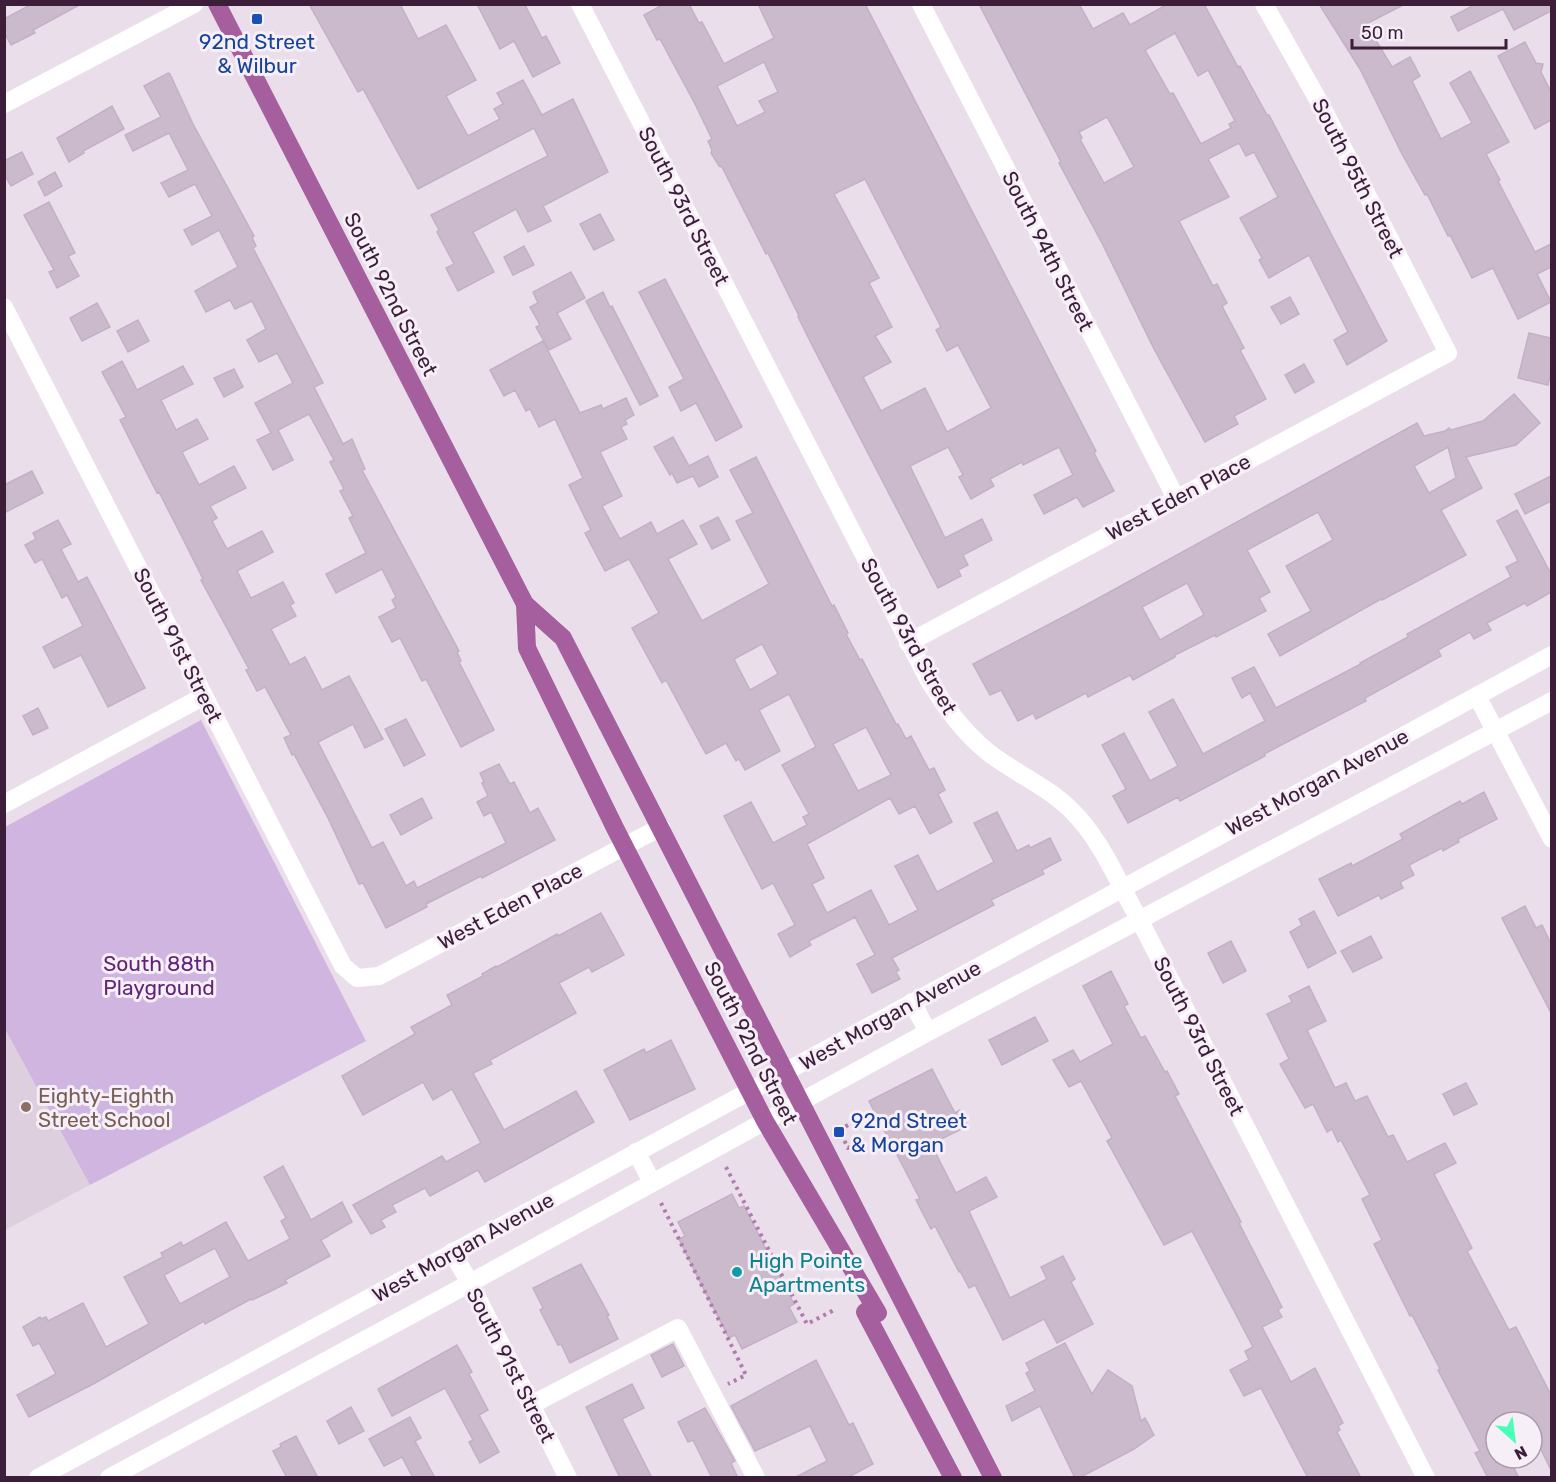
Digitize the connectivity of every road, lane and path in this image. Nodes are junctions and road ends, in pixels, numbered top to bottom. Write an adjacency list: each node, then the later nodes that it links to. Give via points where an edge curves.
1 (194, 4): 6 (street)
2 (218, 4): 10 (main road, South 92nd Street)
3 (580, 4): 11 (street, South 93rd Street)
4 (921, 4): 9 (street, South 94th Street)
5 (1264, 4): 8 (street, South 95th Street, via 1322,105)
6 (4, 104)
7 (4, 307): 13 (street, South 91st Street)
8 (1448, 353): 9 (street, West Eden Place)
9 (1176, 498): 11 (street, West Eden Place)
10 (525, 604): 18 (main road, South 92nd Street, via 563,638); 20 (main road, South 92nd Street, via 527,648)
11 (908, 643): 21 (street, South 93rd Street, via 952,717 990,753 1071,810 1095,839)
12 (1551, 655): 14 (street, West Morgan Avenue)
13 (204, 696): 17 (street); 23 (street, South 91st Street, via 343,966)
14 (1477, 696): 16 (street); 21 (street, West Morgan Avenue)
15 (1551, 701): 16 (street, West Morgan Avenue)
16 (1497, 732): 19 (street); 22 (street, West Morgan Avenue)
17 (4, 804)
18 (661, 826): 20 (street, West Eden Place); 26 (main road, South 92nd Street)
19 (1551, 839)
20 (624, 845): 23 (street, West Eden Place, via 379,976); 27 (main road, South 92nd Street)
21 (1121, 888): 22 (street, South 93rd Street); 24 (street, West Morgan Avenue)
22 (1139, 919): 25 (street, West Morgan Avenue); 47 (street, South 93rd Street)
23 (357, 978)
24 (912, 1002): 25 (street); 26 (street, West Morgan Avenue)
25 (928, 1032): 28 (street, West Morgan Avenue)
26 (786, 1072): 27 (street, West Morgan Avenue); 28 (main road, South 92nd Street)
27 (750, 1091): 29 (main road, South 92nd Street); 32 (street, West Morgan Avenue)
28 (802, 1102): 29 (street, West Morgan Avenue); 46 (main road, South 92nd Street)
29 (765, 1121): 34 (street, West Morgan Avenue); 45 (main road, South 92nd Street, via 878,1313 865,1312)
30 (848, 1125): 31 (path, via 839,1130 848,1148)
31 (858, 1143)
32 (636, 1152): 34 (street); 36 (street, West Morgan Avenue)
33 (726, 1167): 38 (path, via 807,1324)
34 (652, 1182): 37 (street, West Morgan Avenue)
35 (661, 1203): 39 (path, via 746,1375)
36 (452, 1252): 37 (street, South 91st Street); 41 (street, West Morgan Avenue)
37 (470, 1283): 40 (street, South 91st Street); 42 (street, West Morgan Avenue)
38 (834, 1310)
39 (711, 1392): 40 (street, via 678,1328); 44 (street)
40 (531, 1405): 43 (street, South 91st Street)
41 (50, 1475)
42 (109, 1478)
43 (568, 1478)
44 (756, 1478)
45 (953, 1478)
46 (993, 1478)
47 (1426, 1478)

